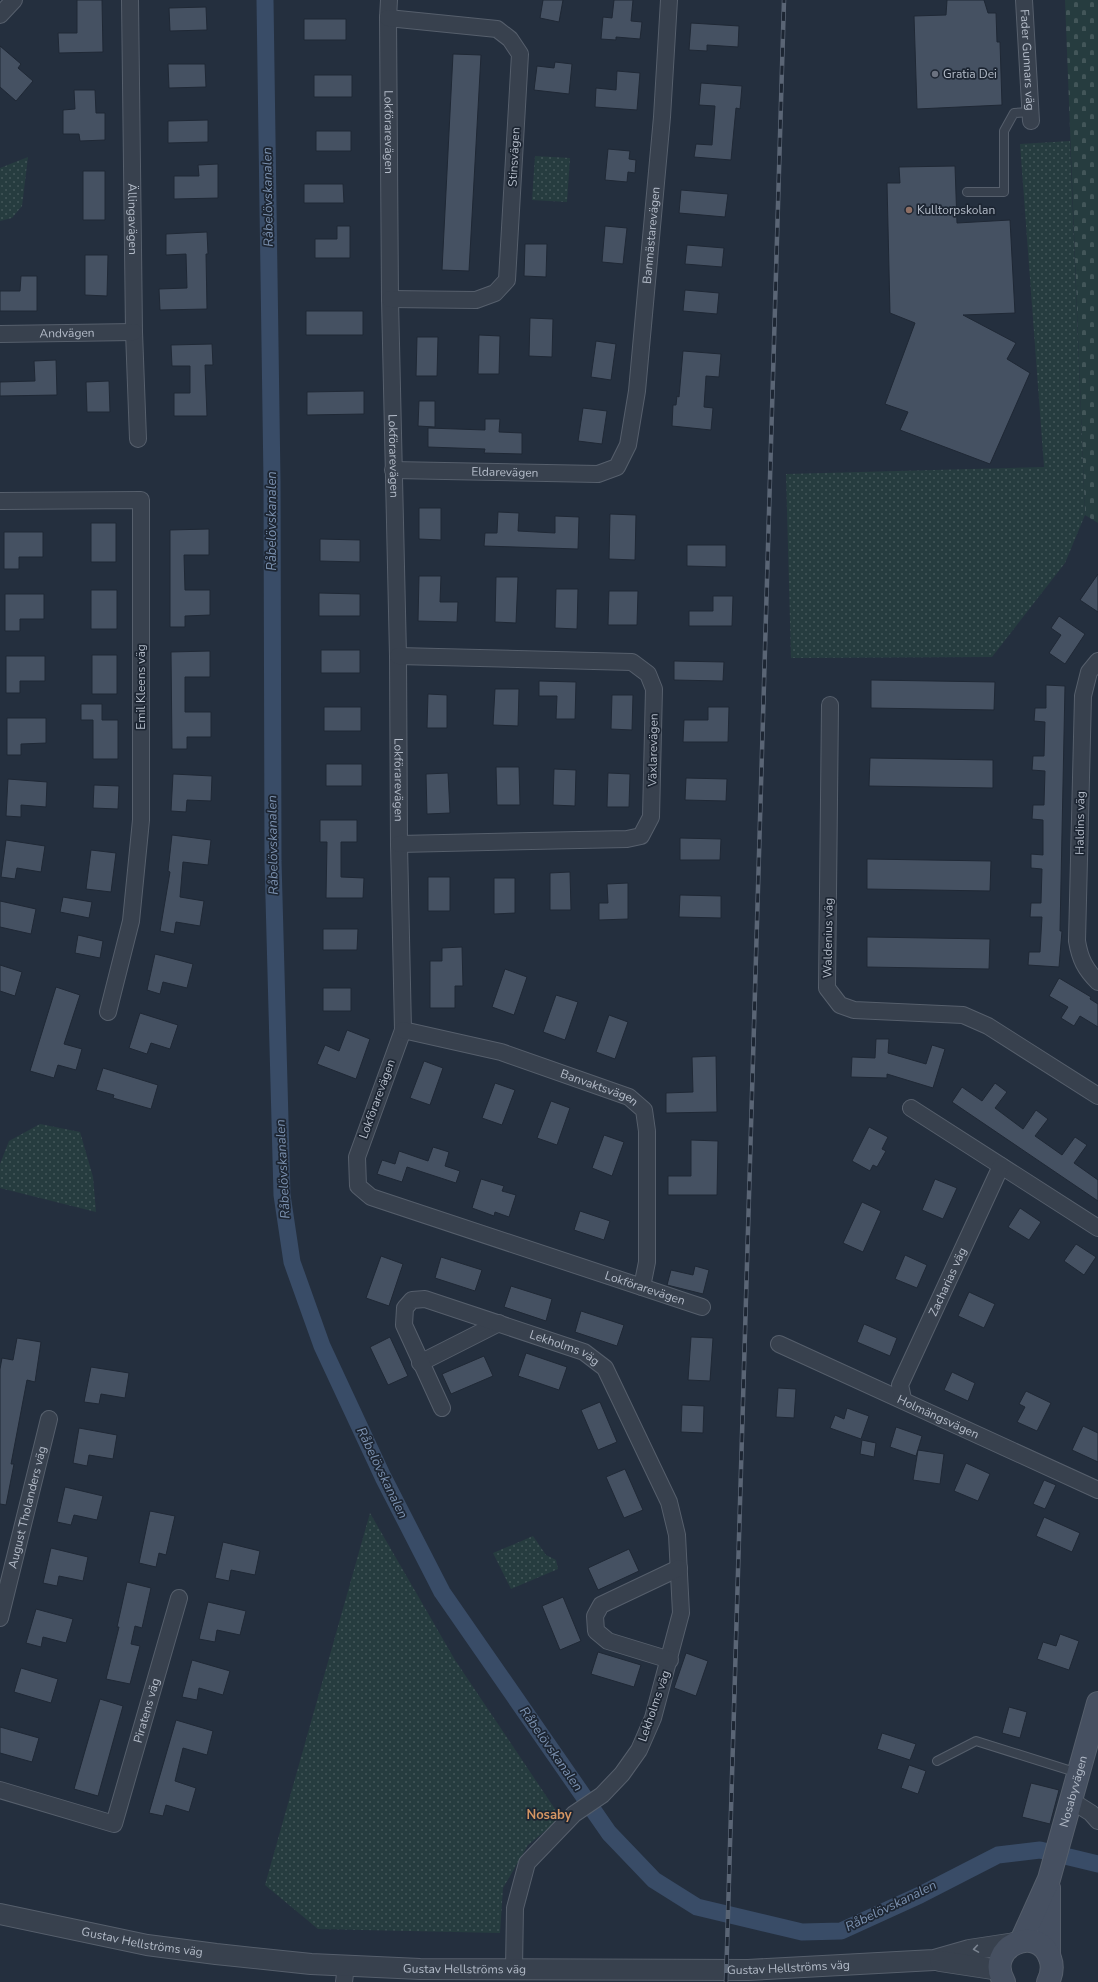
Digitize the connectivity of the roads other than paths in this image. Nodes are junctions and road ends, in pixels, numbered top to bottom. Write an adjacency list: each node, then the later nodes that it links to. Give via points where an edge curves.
1 (14, 0): 6 (street)
2 (130, 0): 11 (street, Ällingavägen)
3 (389, 0): 7 (street, Lokförarevägen)
4 (669, 0): 14 (street, Banmästarevägen, via 662,117 637,391 628,445)
5 (1024, 0): 8 (street, Fader Gunnars väg)
6 (0, 15)
7 (388, 18): 10 (street, Lokförarevägen); 10 (street, Stinsvägen, via 497,29 510,39 520,54 507,280 495,293 476,300)
8 (1030, 116): 9 (lane, via 1014,113 1004,131 1004,192)
9 (967, 192)
10 (390, 299): 15 (street, Lokförarevägen)
11 (134, 332): 12 (street, Andvägen); 13 (street, Ällingavägen)
12 (0, 334)
13 (138, 439)
14 (617, 467): 15 (street, Eldarevägen, via 598,474)
15 (393, 470): 17 (street, Lokförarevägen)
16 (0, 500): 22 (street, Emil Kleens väg, via 141,500 141,820 131,921)
17 (398, 656): 20 (street, Lokförarevägen); 20 (street, Växlarevägen, via 632,662 648,674 654,689 651,817 641,836 627,839)
18 (1098, 660): 21 (street, Haldins väg, via 1089,672 1083,696 1077,941 1080,959)
19 (830, 705): 24 (street, Waldenius väg, via 827,988 840,1005 854,1010 963,1015 988,1026)
20 (399, 844): 23 (street, Lokförarevägen)
21 (1098, 982)
22 (108, 1012)
23 (403, 1030): 28 (street, Banvaktsvägen, via 502,1052 630,1097 644,1110 647,1131 647,1262); 28 (street, Lokförarevägen, via 356,1157 358,1186 372,1197)
24 (1098, 1096)
25 (911, 1108): 26 (street)
26 (1001, 1166): 27 (street); 33 (street, Zacharias väg, via 900,1385)
27 (1098, 1228)
28 (642, 1287): 29 (street, Lokförarevägen)
29 (702, 1307)
30 (498, 1323): 32 (street); 32 (street, Lekholms väg, via 425,1298 412,1300 405,1308 404,1325); 37 (street, Lekholms väg, via 584,1352 605,1368 669,1502 677,1535)
31 (778, 1344): 33 (street, Holmängsvägen)
32 (420, 1363): 34 (street, Lekholms väg)
33 (903, 1399): 36 (street, Holmängsvägen)
34 (442, 1408)
35 (49, 1419): 39 (street, August Tholanders väg)
36 (1098, 1490)
37 (679, 1568): 40 (street, Lekholms väg, via 681,1613); 40 (street, Lekholms väg, via 601,1605 595,1616 596,1631 608,1641)
38 (179, 1598): 44 (street, Piratens väg, via 114,1824)
39 (0, 1618)
40 (670, 1660): 52 (street, Lekholms väg, via 653,1718 639,1750 622,1774 602,1794 580,1810 527,1863 515,1908)
41 (1098, 1703): 43 (main road, Nosabyvägen)
42 (937, 1760): 43 (lane, via 976,1741)
43 (1079, 1773): 45 (main road, Nosabyvägen)
44 (0, 1790)
45 (1072, 1801): 46 (street, via 1091,1813); 47 (main road, Nosabyvägen)
46 (1098, 1821)
47 (1050, 1873): 49 (main road, Nosabyvägen); 50 (main road, Nosabyvägen)
48 (0, 1914): 53 (street, Gustav Hellströms väg, via 147,1945 250,1958)
49 (1018, 1942): 50 (main road, via 1037,1944); 51 (street, Gustav Hellströms väg, one-way to 51, via 969,1950); 54 (main road, Nosabyvägen, via 1003,1954)
50 (1049, 1955): 55 (main road, Nosabyvägen, via 1052,1967)
51 (934, 1960): 52 (street, Gustav Hellströms väg, via 748,1970); 54 (street, Gustav Hellströms väg)
52 (514, 1968): 53 (street, Gustav Hellströms väg, via 420,1969)
53 (345, 1974)
54 (1002, 1976)
55 (1048, 1982)

